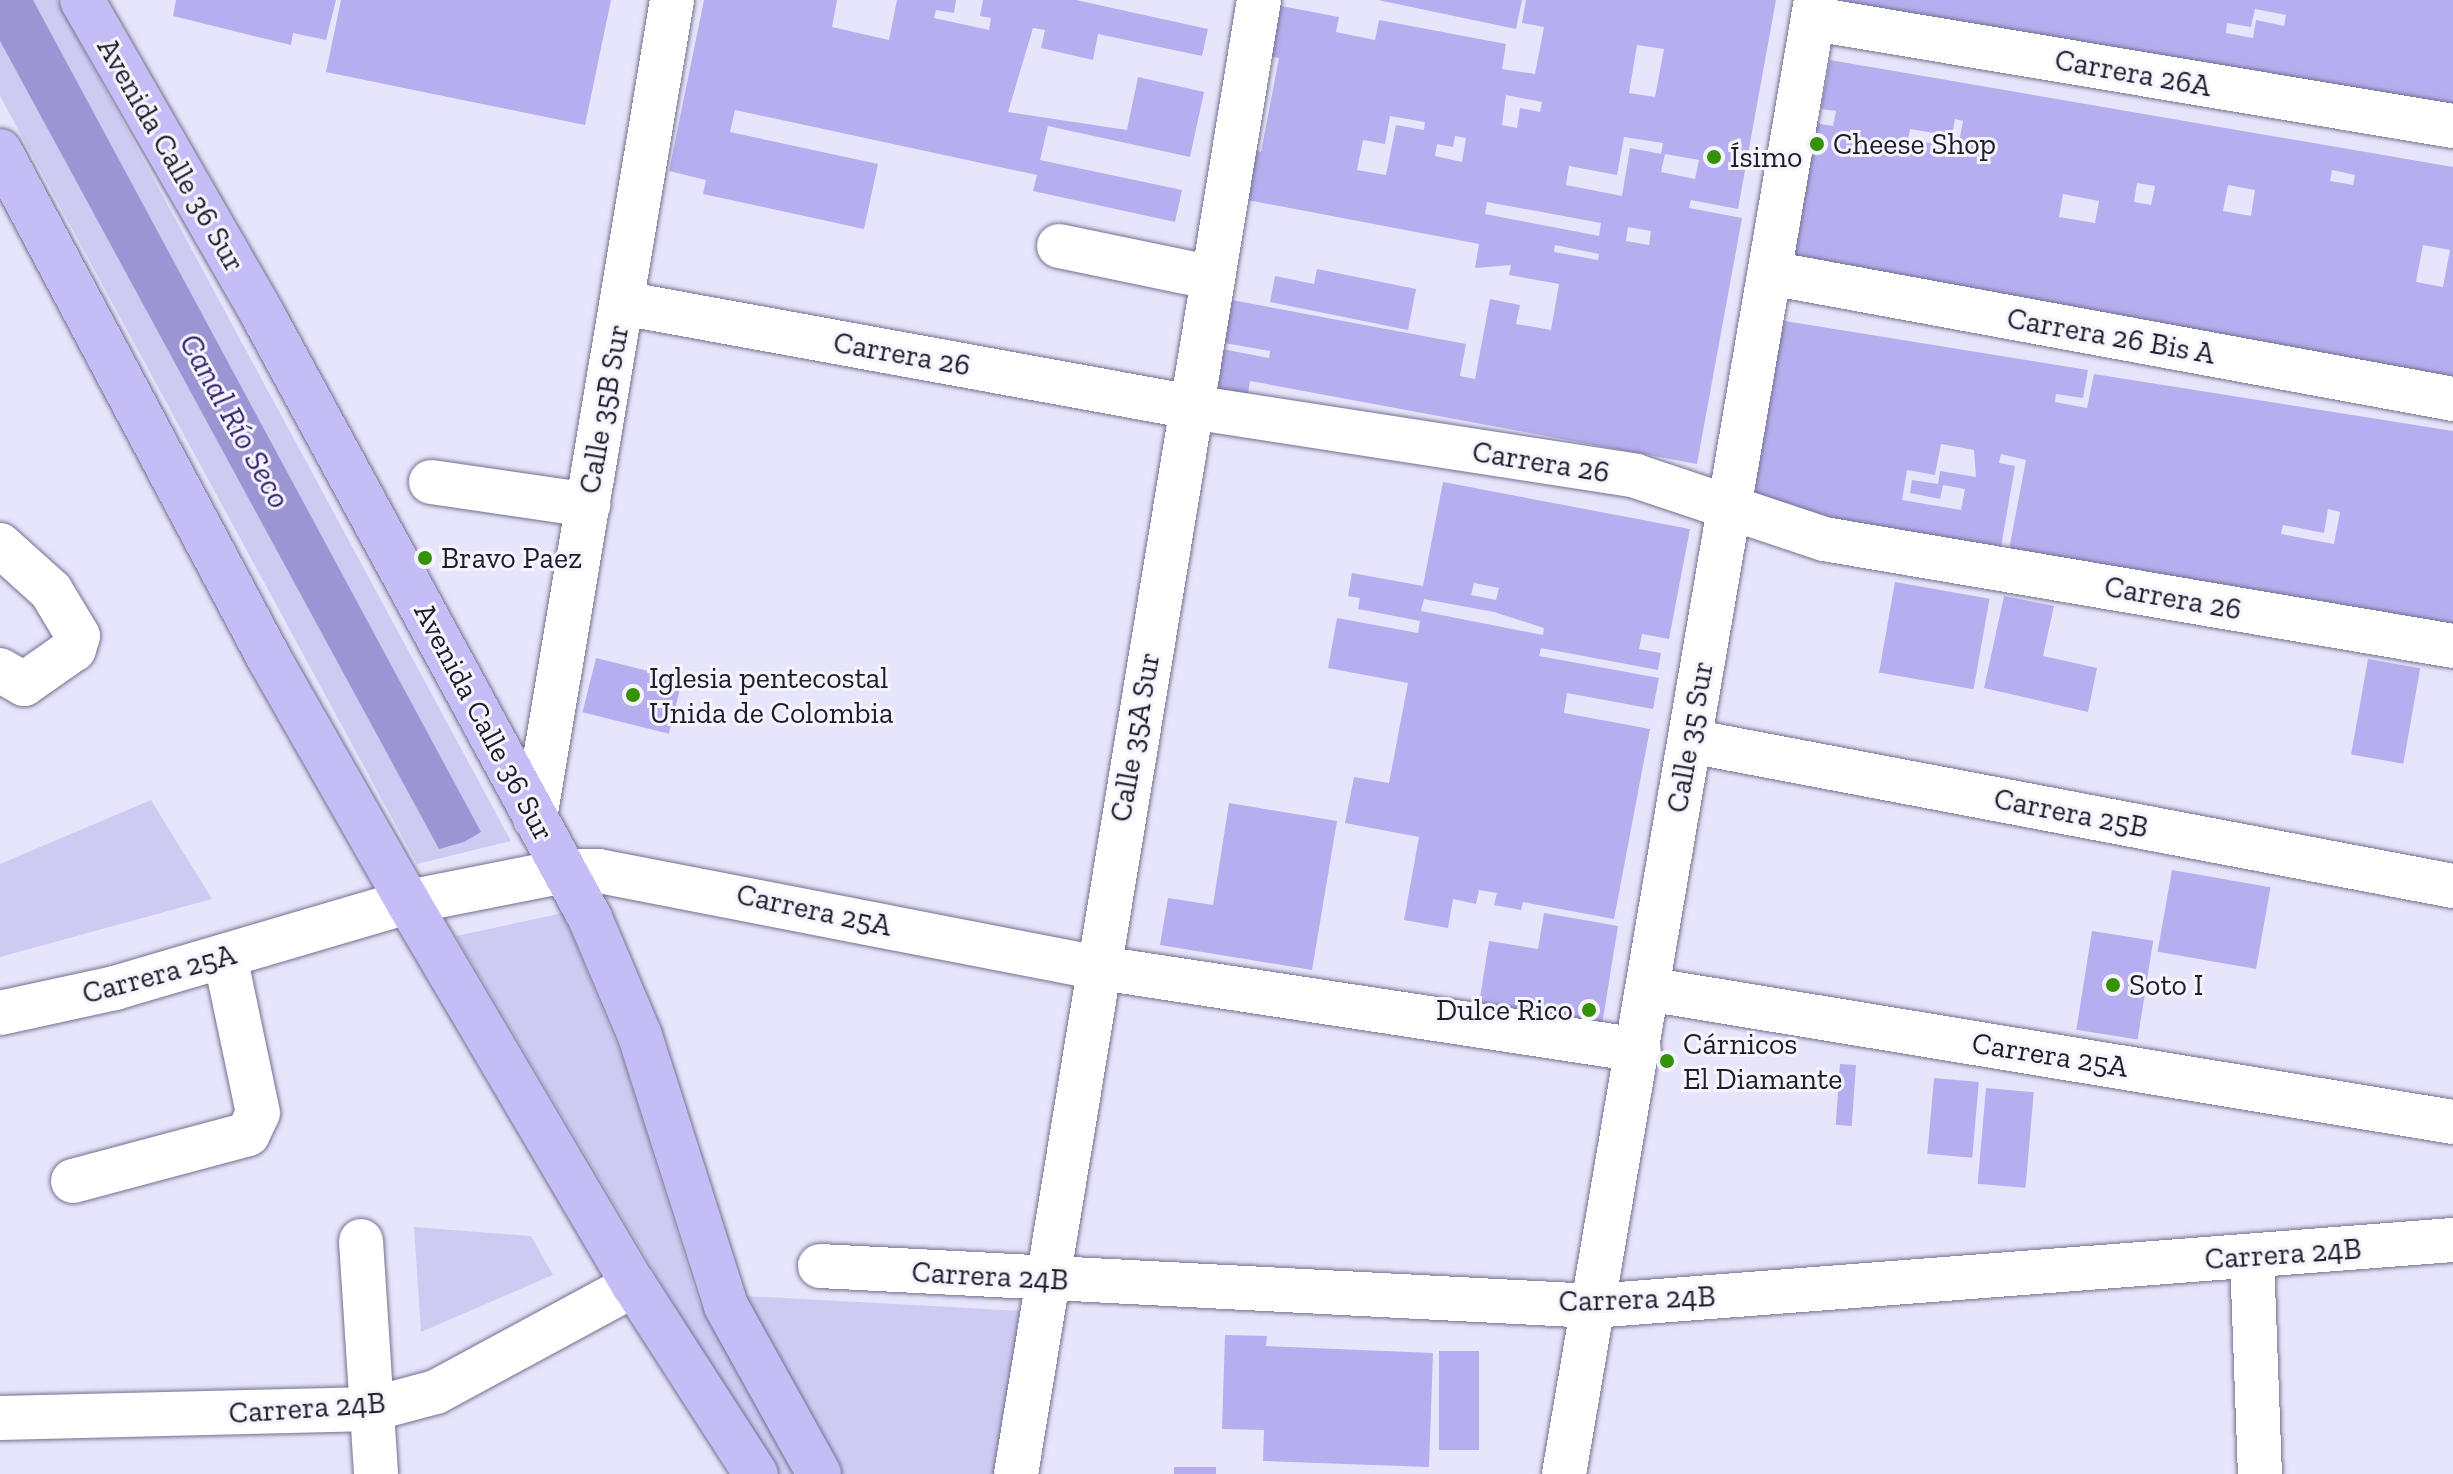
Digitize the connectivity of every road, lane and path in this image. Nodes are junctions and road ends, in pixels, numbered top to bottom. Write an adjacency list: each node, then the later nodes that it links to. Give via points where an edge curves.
1 (82, 0): 21 (main road, Avenida Calle 36 Sur)
2 (672, 0): 11 (street, Calle 35B Sur)
3 (1259, 0): 10 (street, Calle 35A Sur)
4 (1815, 10): 5 (street, Carrera 26A); 9 (street, Calle 35 Sur)
5 (2453, 126)
6 (0, 151): 7 (main road)
7 (15, 206): 24 (main road)
8 (1059, 246): 10 (street)
9 (1770, 273): 12 (street, Carrera 26 Bis A); 16 (street, Calle 35 Sur)
10 (1213, 278): 13 (street, Calle 35A Sur)
11 (622, 303): 13 (street, Carrera 26); 15 (street, Calle 35B Sur)
12 (2453, 399)
13 (1192, 407): 16 (street, Carrera 26, via 1636,476); 26 (street, Calle 35A Sur)
14 (431, 482): 15 (street)
15 (588, 505): 21 (street, Calle 35B Sur)
16 (1730, 508): 18 (street, Carrera 26, via 1824,539); 20 (street, Calle 35 Sur)
17 (0, 545): 19 (street, via 51,591 78,636 74,649 24,684)
18 (2453, 646)
19 (0, 670)
20 (1690, 741): 23 (street, Carrera 25B); 27 (street, Calle 35 Sur)
21 (535, 818): 22 (main road, Avenida Calle 36 Sur)
22 (564, 871): 24 (street, Carrera 25A); 26 (street, Carrera 25A, via 647,875); 43 (main road, Avenida Calle 36 Sur, via 640,1036 726,1306)
23 (2453, 886)
24 (408, 902): 25 (street, Carrera 25A); 37 (main road)
25 (225, 957): 28 (street, Carrera 25A); 31 (street, via 258,1113 248,1134)
26 (1094, 967): 29 (street, Carrera 25A); 36 (street, Calle 35A Sur)
27 (1647, 989): 29 (street, Calle 35 Sur); 30 (street, Carrera 25A)
28 (0, 1013)
29 (1639, 1050): 38 (street, Calle 35 Sur)
30 (2453, 1122)
31 (73, 1181)
32 (2453, 1240): 34 (street, Carrera 24B)
33 (361, 1241): 39 (street)
34 (2252, 1257): 38 (street, Carrera 24B); 46 (street)
35 (820, 1266): 36 (street, Carrera 24B)
36 (1048, 1280): 38 (street, Carrera 24B); 44 (street, Calle 35A Sur)
37 (634, 1285): 39 (street, Carrera 24B, via 436,1392); 42 (main road)
38 (1593, 1306): 45 (street, Calle 35 Sur)
39 (372, 1409): 40 (street, Carrera 24B); 41 (street)
40 (0, 1418)
41 (376, 1474)
42 (756, 1474)
43 (819, 1474)
44 (1016, 1474)
45 (1564, 1474)
46 (2260, 1474)

